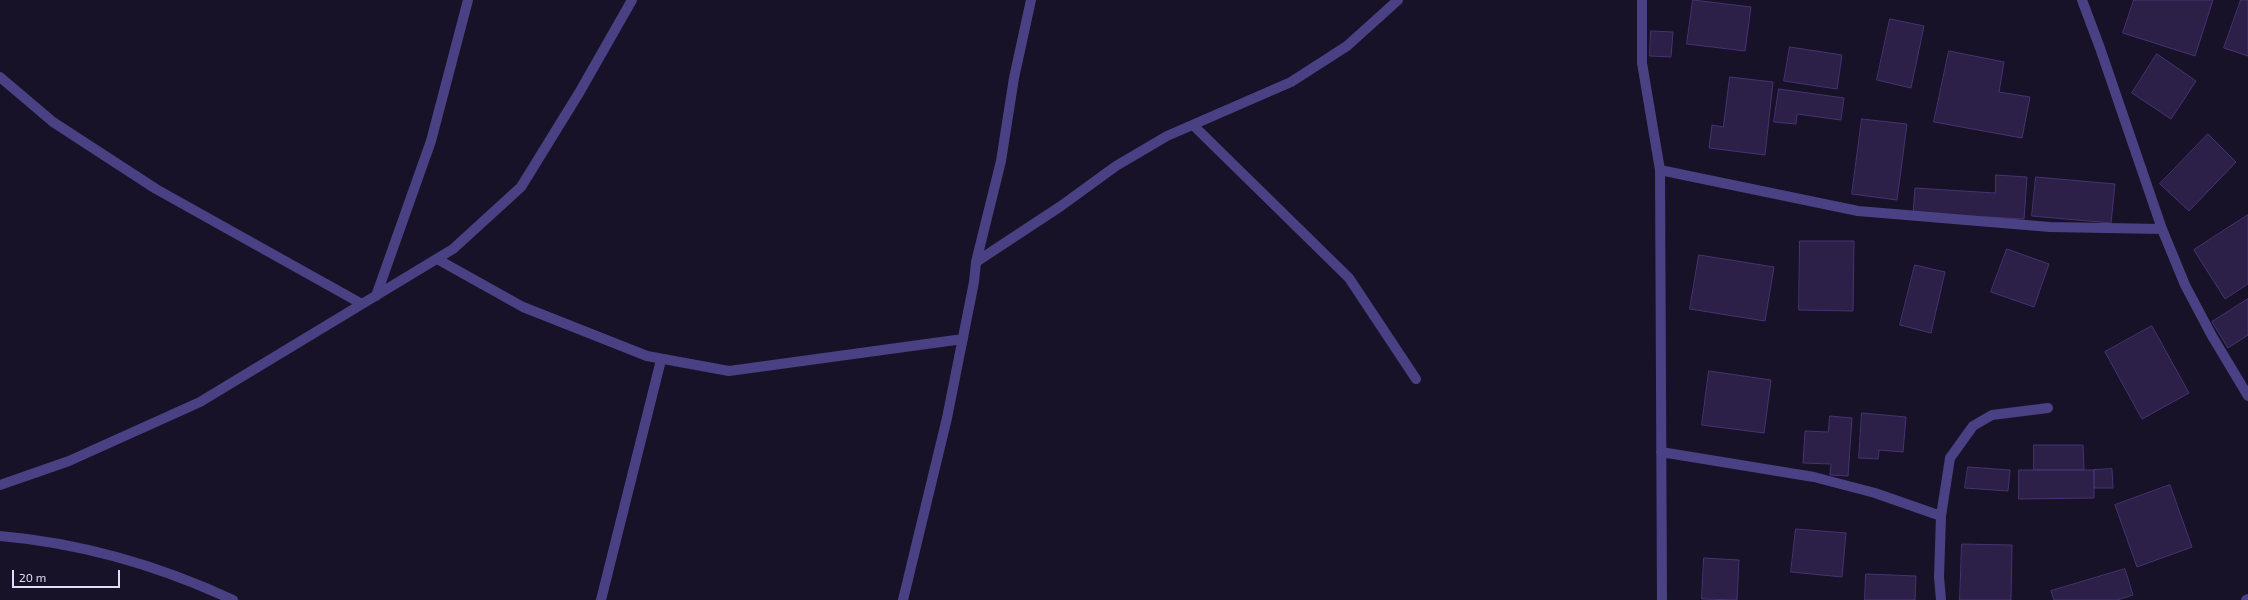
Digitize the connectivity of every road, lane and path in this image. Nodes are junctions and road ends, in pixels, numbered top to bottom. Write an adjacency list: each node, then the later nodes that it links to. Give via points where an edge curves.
1 (468, 0): 13 (street, via 431,141)
2 (632, 0): 11 (street, via 579,93 521,186 453,249)
3 (1031, 0): 12 (street, via 1014,78 1001,161)
4 (1398, 0): 8 (street, via 1347,46 1291,82)
5 (1642, 0): 9 (street, via 1642,63)
6 (2082, 0): 10 (street)
7 (0, 77): 14 (street, via 53,122 156,189)
8 (1194, 126): 12 (street, via 1167,136 1116,166); 17 (street, via 1350,278)
9 (1660, 170): 10 (street, via 1858,211 2050,227); 20 (street)
10 (2162, 229): 18 (street, via 2189,292)
11 (437, 259): 13 (street); 16 (street, via 523,307)
12 (976, 262): 15 (street)
13 (376, 296): 14 (street)
14 (362, 304): 21 (street, via 200,402 69,461)
15 (963, 339): 16 (street, via 729,371); 26 (street, via 947,418)
16 (661, 360): 25 (street)
17 (1416, 379)
18 (2248, 396)
19 (2048, 408): 22 (street, via 1992,415 1973,426 1950,458)
20 (1661, 452): 22 (street, via 1814,477 1875,492); 27 (street)
21 (0, 485)
22 (1941, 516): 28 (street)
23 (0, 536): 24 (street, via 103,553 192,581)
24 (233, 600)
25 (602, 600)
26 (903, 600)
27 (1662, 600)
28 (1941, 600)

